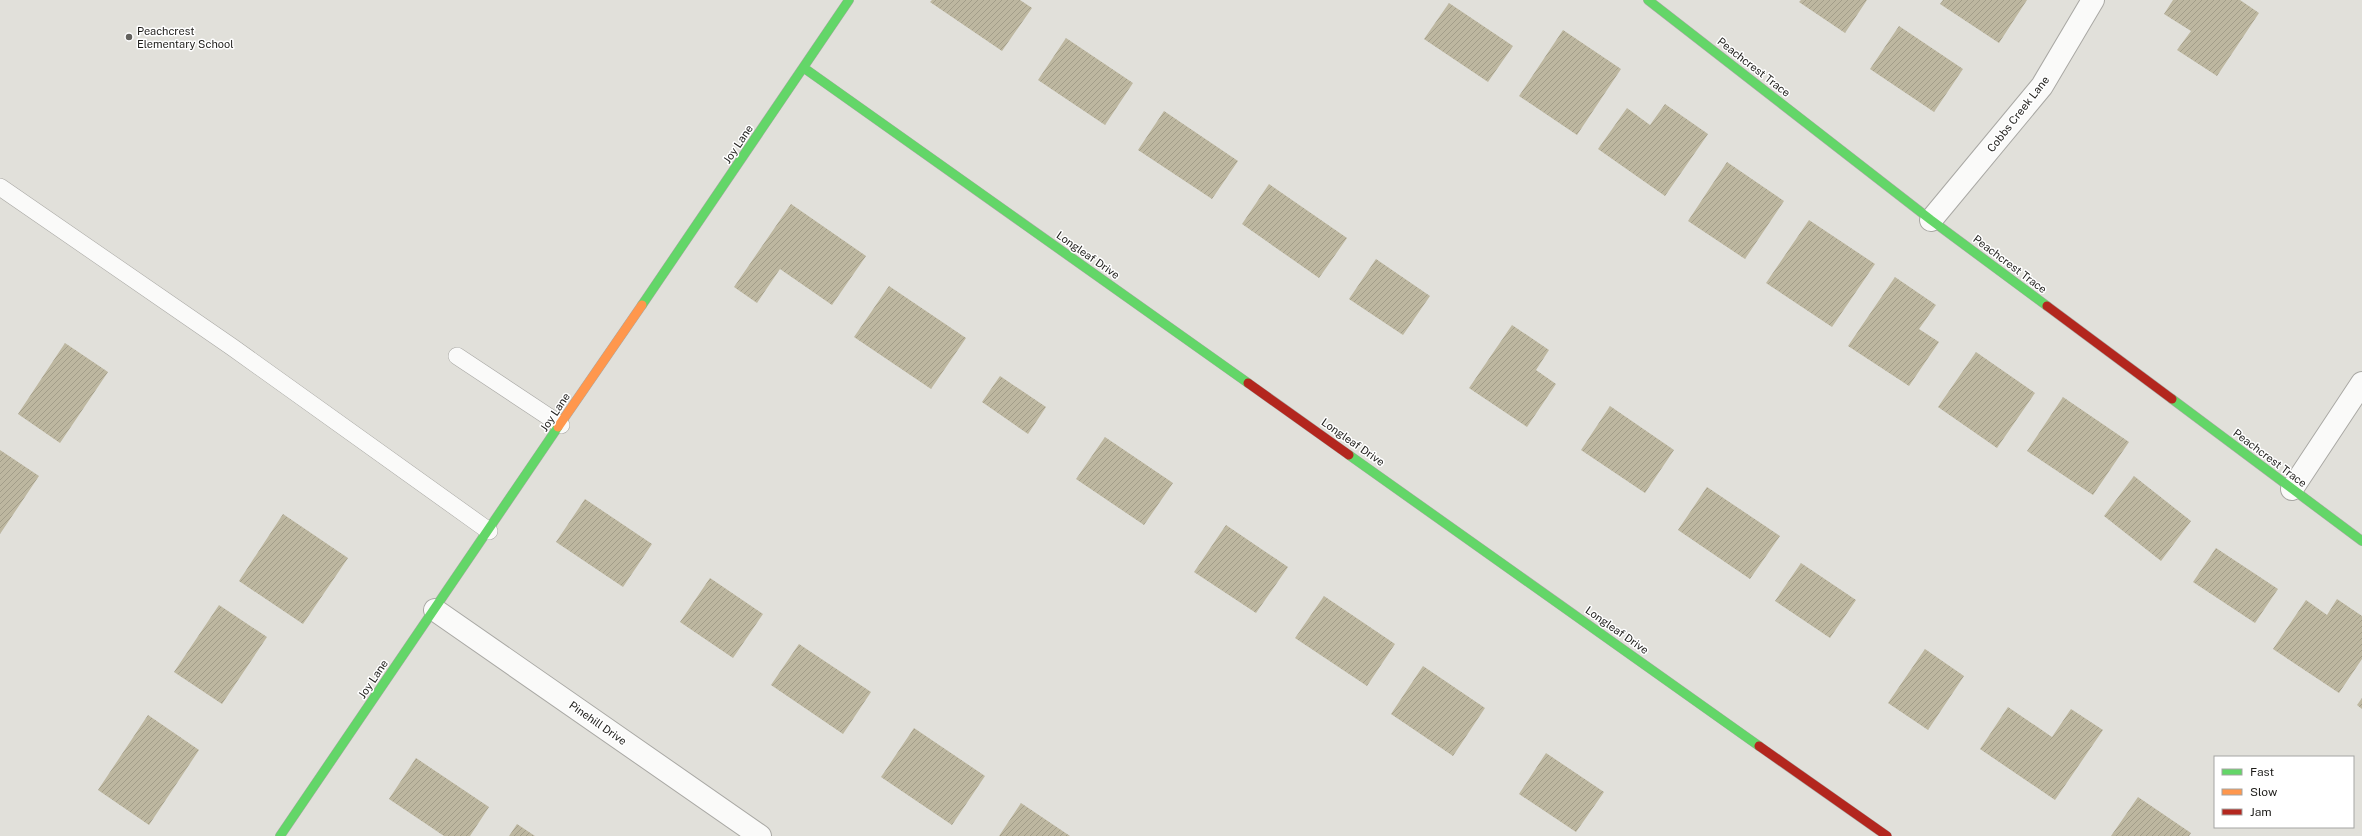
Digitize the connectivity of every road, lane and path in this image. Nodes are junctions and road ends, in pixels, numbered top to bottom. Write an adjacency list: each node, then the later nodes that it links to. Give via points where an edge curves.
1 (849, 0): 4 (street, Joy Lane)
2 (1648, 0): 6 (street, Peachcrest Trace)
3 (2093, 0): 6 (street, Cobbs Creek Lane, via 2042,86)
4 (804, 68): 9 (street, Joy Lane); 16 (street, Longleaf Drive)
5 (0, 187): 11 (lane, via 232,347)
6 (1931, 220): 10 (street, Peachcrest Trace)
7 (457, 356): 9 (lane)
8 (2362, 383): 10 (street)
9 (561, 425): 11 (street, Joy Lane)
10 (2292, 489): 12 (street, Peachcrest Trace)
11 (489, 531): 13 (street, Joy Lane)
12 (2362, 541)
13 (435, 610): 14 (street, Joy Lane); 15 (street, Pinehill Drive)
14 (280, 836)
15 (760, 836)
16 (1887, 836)

